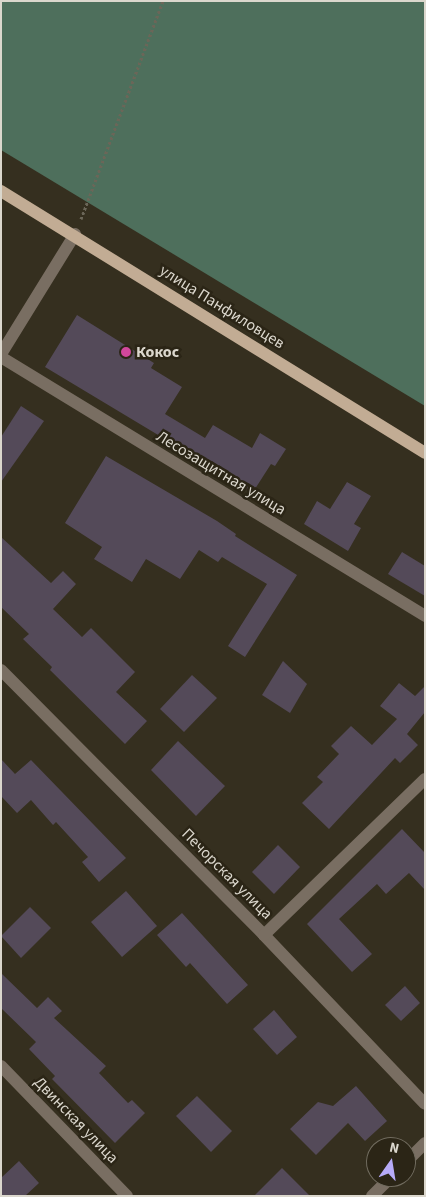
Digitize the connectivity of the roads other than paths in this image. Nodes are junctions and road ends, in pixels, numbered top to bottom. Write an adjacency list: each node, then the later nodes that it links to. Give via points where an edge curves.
1 (1, 191): 2 (main road, улица Панфиловцев)
2 (75, 234): 3 (street); 4 (main road, улица Панфиловцев)
3 (1, 356): 5 (street, Лесозащитная улица)
4 (425, 453)
5 (425, 616)
6 (1, 670): 8 (street, Печорская улица)
7 (425, 779): 8 (street)
8 (264, 934): 10 (street, Печорская улица)
9 (1, 1066): 14 (street, Двинская улица)
10 (425, 1104)
11 (425, 1143): 12 (street)
12 (416, 1152)
13 (381, 1187): 15 (street)
14 (126, 1196)
15 (372, 1196)

